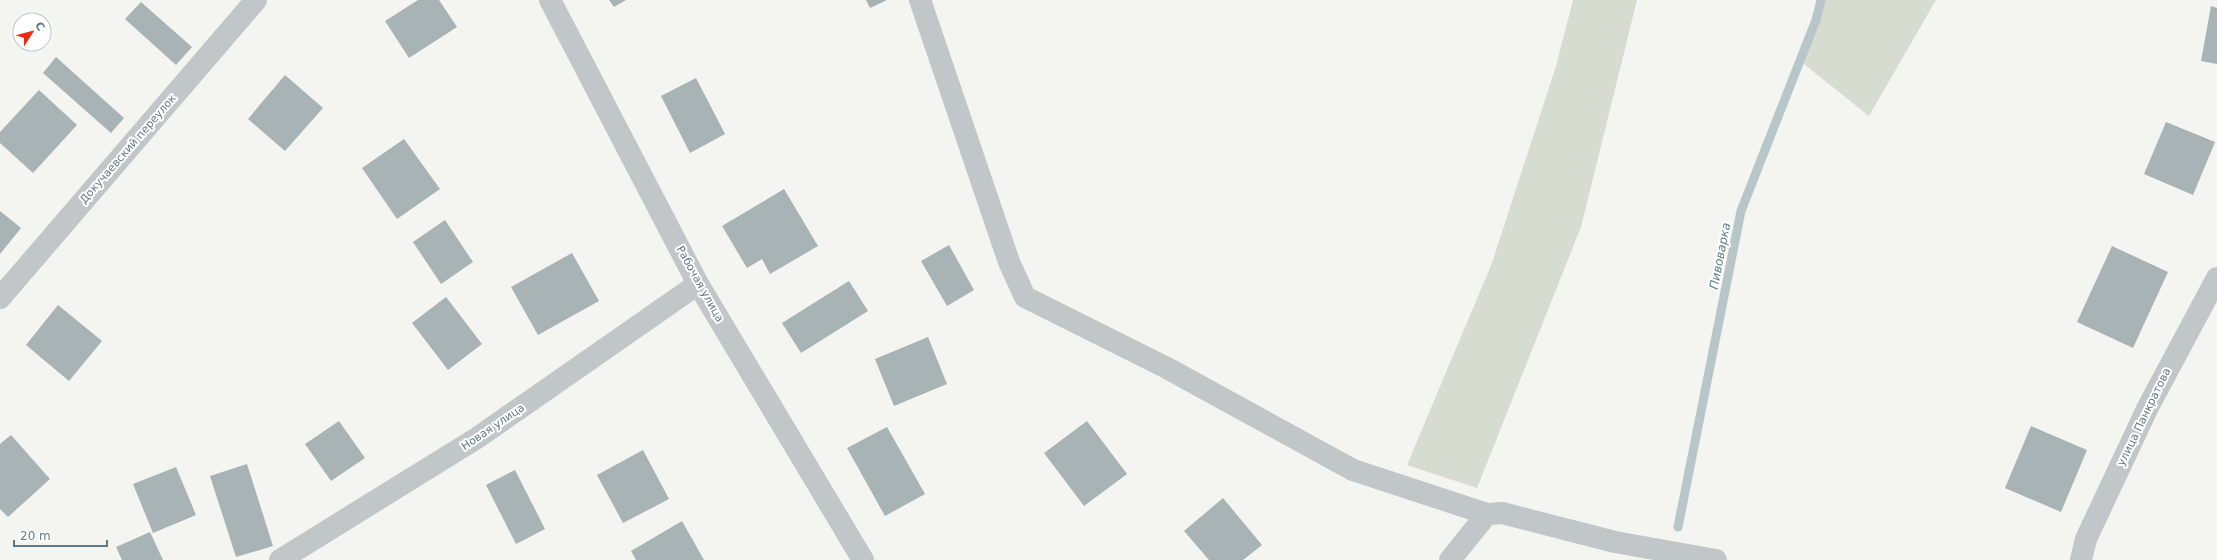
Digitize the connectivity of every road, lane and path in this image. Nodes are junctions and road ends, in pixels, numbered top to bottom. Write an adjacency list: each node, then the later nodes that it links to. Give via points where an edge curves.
1 (256, 0): 6 (street, Докучаевский переулок)
2 (550, 0): 5 (street, Рабочая улица)
3 (920, 0): 7 (street, via 1009,262 1025,296 1167,368 1353,470)
4 (2217, 278): 12 (street, улица Панкратова, via 2148,406 2086,539)
5 (698, 284): 8 (street, Новая улица, via 478,438); 9 (street, Рабочая улица)
6 (3, 289)
7 (1487, 514): 10 (street); 11 (street, via 1502,513 1615,542)
8 (280, 560)
9 (863, 560)
10 (1450, 560)
11 (1716, 560)
12 (2081, 560)

